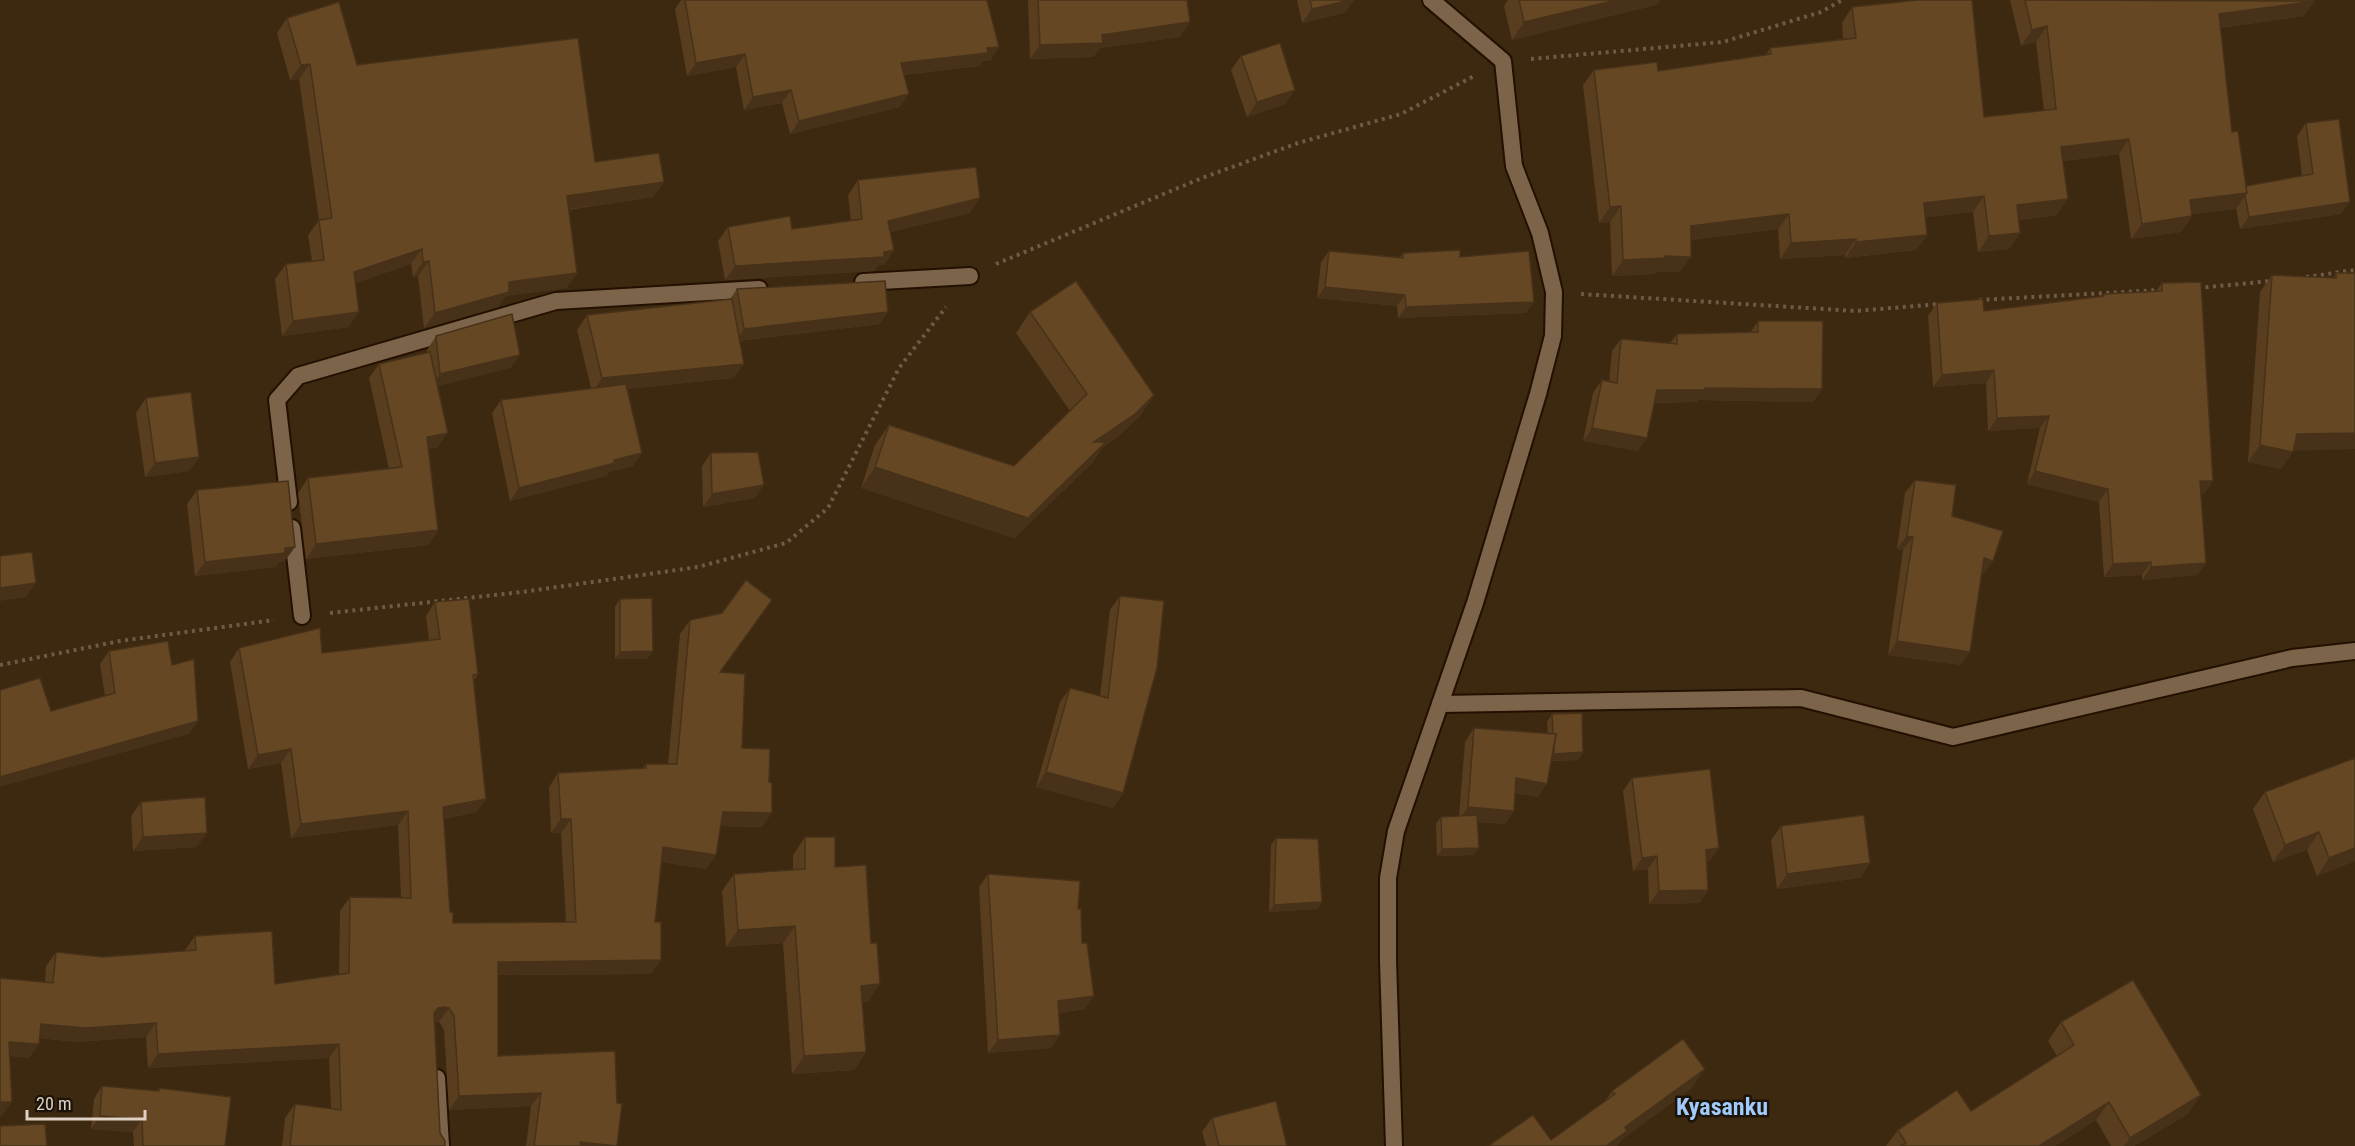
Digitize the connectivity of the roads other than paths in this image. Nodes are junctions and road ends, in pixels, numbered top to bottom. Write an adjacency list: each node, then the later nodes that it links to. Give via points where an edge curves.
1 (1431, 0): 7 (street, via 1503,61 1514,166 1540,233 1554,292 1553,336 1538,394)
2 (970, 276): 3 (street)
3 (852, 283)
4 (780, 287): 5 (street, via 556,301 298,375 277,400)
5 (302, 616)
6 (2355, 651): 7 (street, via 2292,658 1953,737 1801,698)
7 (1440, 704): 10 (street, via 1396,831 1389,878)
8 (436, 1066): 9 (street)
9 (441, 1146)
10 (1394, 1146)

